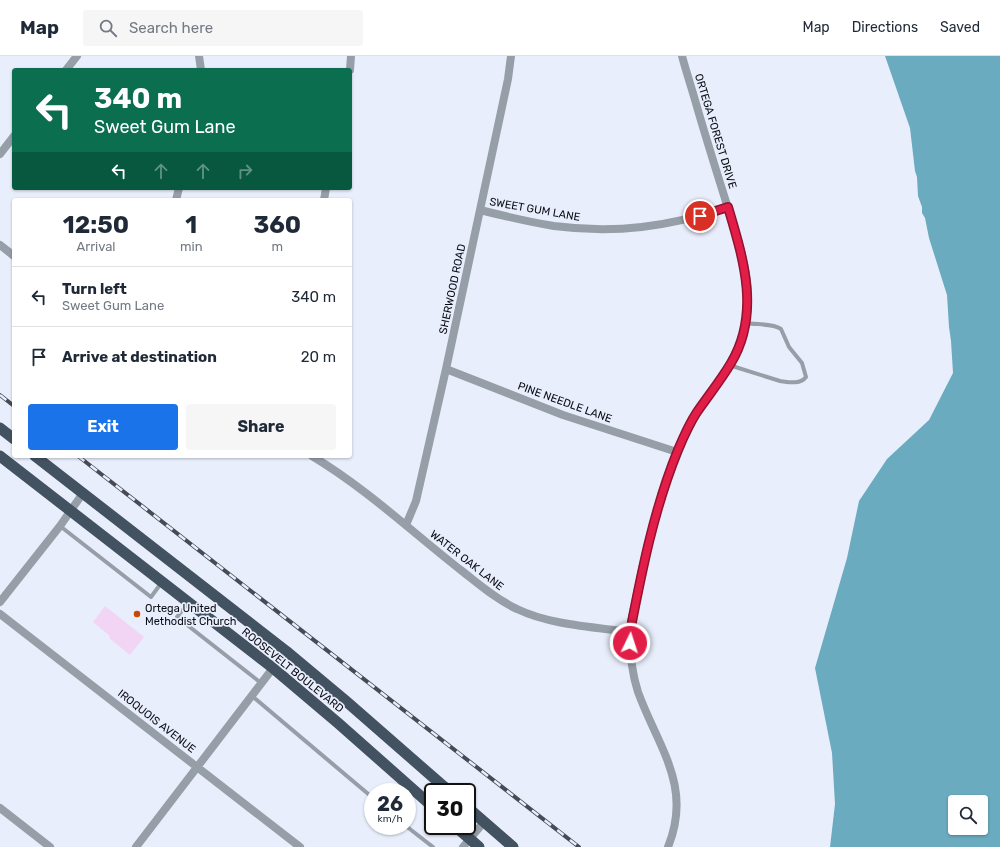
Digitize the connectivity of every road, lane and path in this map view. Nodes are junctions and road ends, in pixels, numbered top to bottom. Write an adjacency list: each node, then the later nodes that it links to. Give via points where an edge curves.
1 (77, 56): 6 (street)
2 (199, 56): 7 (street)
3 (351, 56): 8 (street)
4 (511, 56): 12 (street, SHERWOOD ROAD)
5 (682, 56): 11 (street, ORTEGA FOREST DRIVE)
6 (68, 68)
7 (201, 68)
8 (350, 68)
9 (12, 139): 10 (street)
10 (0, 154)
11 (728, 207): 12 (street, SWEET GUM LANE, via 669,223 610,230 553,226); 15 (street, ORTEGA FOREST DRIVE, via 744,266 748,292)
12 (480, 210): 17 (street, SHERWOOD ROAD)
13 (0, 246): 14 (street)
14 (12, 255)
15 (746, 323): 16 (street, ORTEGA FOREST DRIVE); 16 (lane, via 781,329 789,347 802,364 806,377 800,382 780,381)
16 (730, 365): 20 (street, ORTEGA FOREST DRIVE, via 696,413)
17 (446, 369): 20 (street, PINE NEEDLE LANE, via 563,415); 26 (street, SHERWOOD ROAD, via 416,502)
18 (0, 428): 19 (highway)
19 (12, 437)
20 (677, 452): 32 (street, ORTEGA FOREST DRIVE, via 650,536)
21 (0, 456): 25 (highway, ROOSEVELT BOULEVARD)
22 (38, 458): 24 (highway, ROOSEVELT BOULEVARD)
23 (315, 458): 26 (street, WATER OAK LANE, via 345,476)
24 (83, 493): 25 (street); 33 (highway, ROOSEVELT BOULEVARD)
25 (70, 510): 27 (street); 28 (highway, ROOSEVELT BOULEVARD)
26 (406, 525): 32 (street, WATER OAK LANE, via 430,546 517,610 563,623)
27 (60, 526): 28 (lane, via 151,597); 29 (street)
28 (162, 582): 30 (highway, ROOSEVELT BOULEVARD)
29 (0, 602)
30 (188, 603): 34 (highway, ROOSEVELT BOULEVARD); 35 (lane, via 177,617)
31 (0, 614): 37 (street, IROQUOIS AVENUE)
32 (630, 632): 52 (street, ORTEGA FOREST DRIVE, via 630,655 638,692 665,753 677,795 677,810)
33 (286, 651): 34 (street); 38 (highway, ROOSEVELT BOULEVARD)
34 (273, 668): 35 (street); 40 (highway, ROOSEVELT BOULEVARD)
35 (262, 683): 36 (street)
36 (252, 696): 37 (street); 39 (lane)
37 (198, 767): 47 (street); 48 (street, IROQUOIS AVENUE)
38 (440, 783)
39 (364, 790)
40 (424, 799)
41 (0, 808): 46 (street)
42 (476, 815): 43 (highway)
43 (484, 822): 45 (street); 51 (highway)
44 (416, 834): 49 (lane)
45 (466, 843): 50 (highway)
46 (50, 847)
47 (136, 847)
48 (300, 847)
49 (433, 847)
50 (479, 847)
51 (513, 847)
52 (668, 847)

